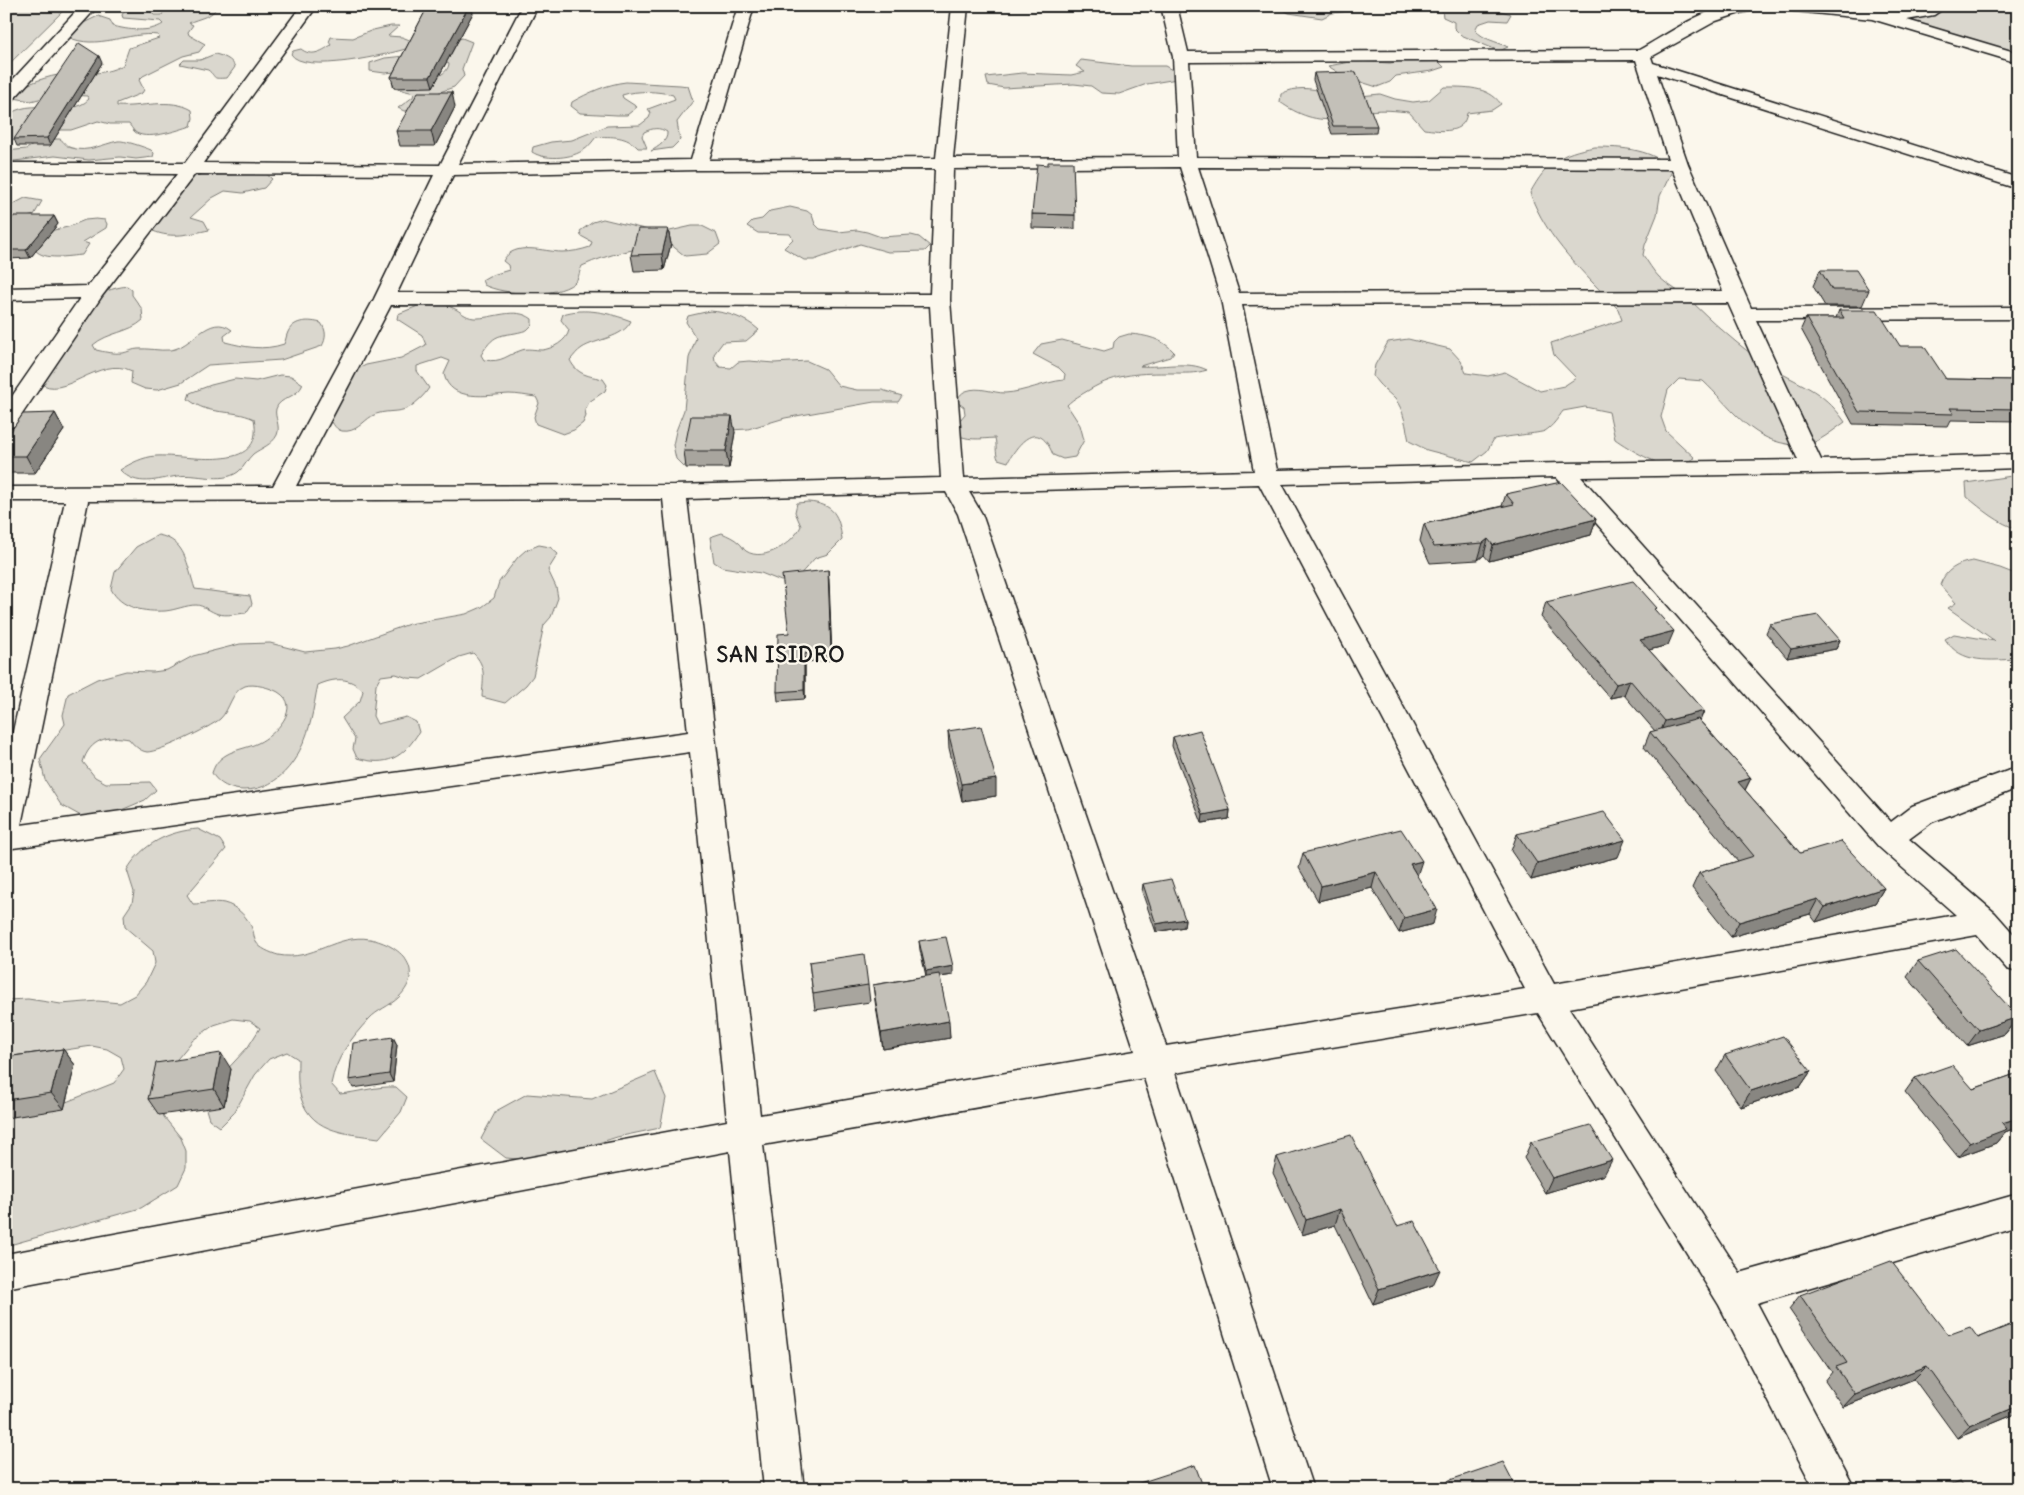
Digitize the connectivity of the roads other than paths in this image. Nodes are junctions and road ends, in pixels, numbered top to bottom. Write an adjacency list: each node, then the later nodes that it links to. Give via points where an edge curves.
1 (90, 6): 15 (street)
2 (309, 6): 21 (street)
3 (530, 6): 22 (street)
4 (746, 6): 19 (street)
5 (960, 6): 17 (street)
6 (1170, 6): 12 (street)
7 (1753, 6): 14 (street, via 1719,14)
8 (1794, 6): 11 (street)
9 (1845, 6): 11 (street)
10 (1939, 6): 11 (street, via 1923,13 1901,16)
11 (1874, 14): 13 (street)
12 (1181, 57): 14 (street); 16 (street)
13 (2018, 58)
14 (1644, 61): 18 (street); 23 (street)
15 (6, 98)
16 (1187, 162): 17 (street); 18 (street); 26 (street)
17 (944, 164): 19 (street); 28 (street)
18 (1679, 164): 29 (street)
19 (698, 165): 22 (street)
20 (6, 168): 21 (street)
21 (190, 168): 22 (street); 24 (street)
22 (446, 170): 27 (street)
23 (2018, 184)
24 (94, 292): 25 (street); 31 (street)
25 (6, 294)
26 (1231, 298): 29 (street); 35 (street)
27 (384, 299): 28 (street); 40 (street)
28 (940, 300): 36 (street)
29 (1740, 306): 30 (street); 33 (street)
30 (2018, 313)
31 (6, 421)
32 (2018, 461): 33 (street)
33 (1813, 467): 34 (street)
34 (1562, 470): 35 (street); 45 (street)
35 (1267, 478): 36 (street); 48 (street)
36 (953, 484): 37 (street); 49 (street, via 970,514)
37 (674, 492): 40 (street); 41 (street)
38 (6, 494): 39 (street)
39 (78, 494): 40 (street); 43 (street)
40 (280, 494)
41 (703, 740): 44 (street); 50 (street)
42 (2018, 777): 45 (street, via 1922,814)
43 (6, 828)
44 (6, 838)
45 (1889, 838): 46 (street)
46 (1984, 922): 47 (street); 48 (street)
47 (2018, 960)
48 (1546, 999): 49 (street); 53 (street)
49 (1155, 1062): 50 (street); 55 (street)
50 (744, 1133): 52 (street); 54 (street)
51 (2018, 1210): 53 (street)
52 (6, 1270)
53 (1732, 1294): 56 (street)
54 (784, 1489)
55 (1293, 1489)
56 (1835, 1489)

